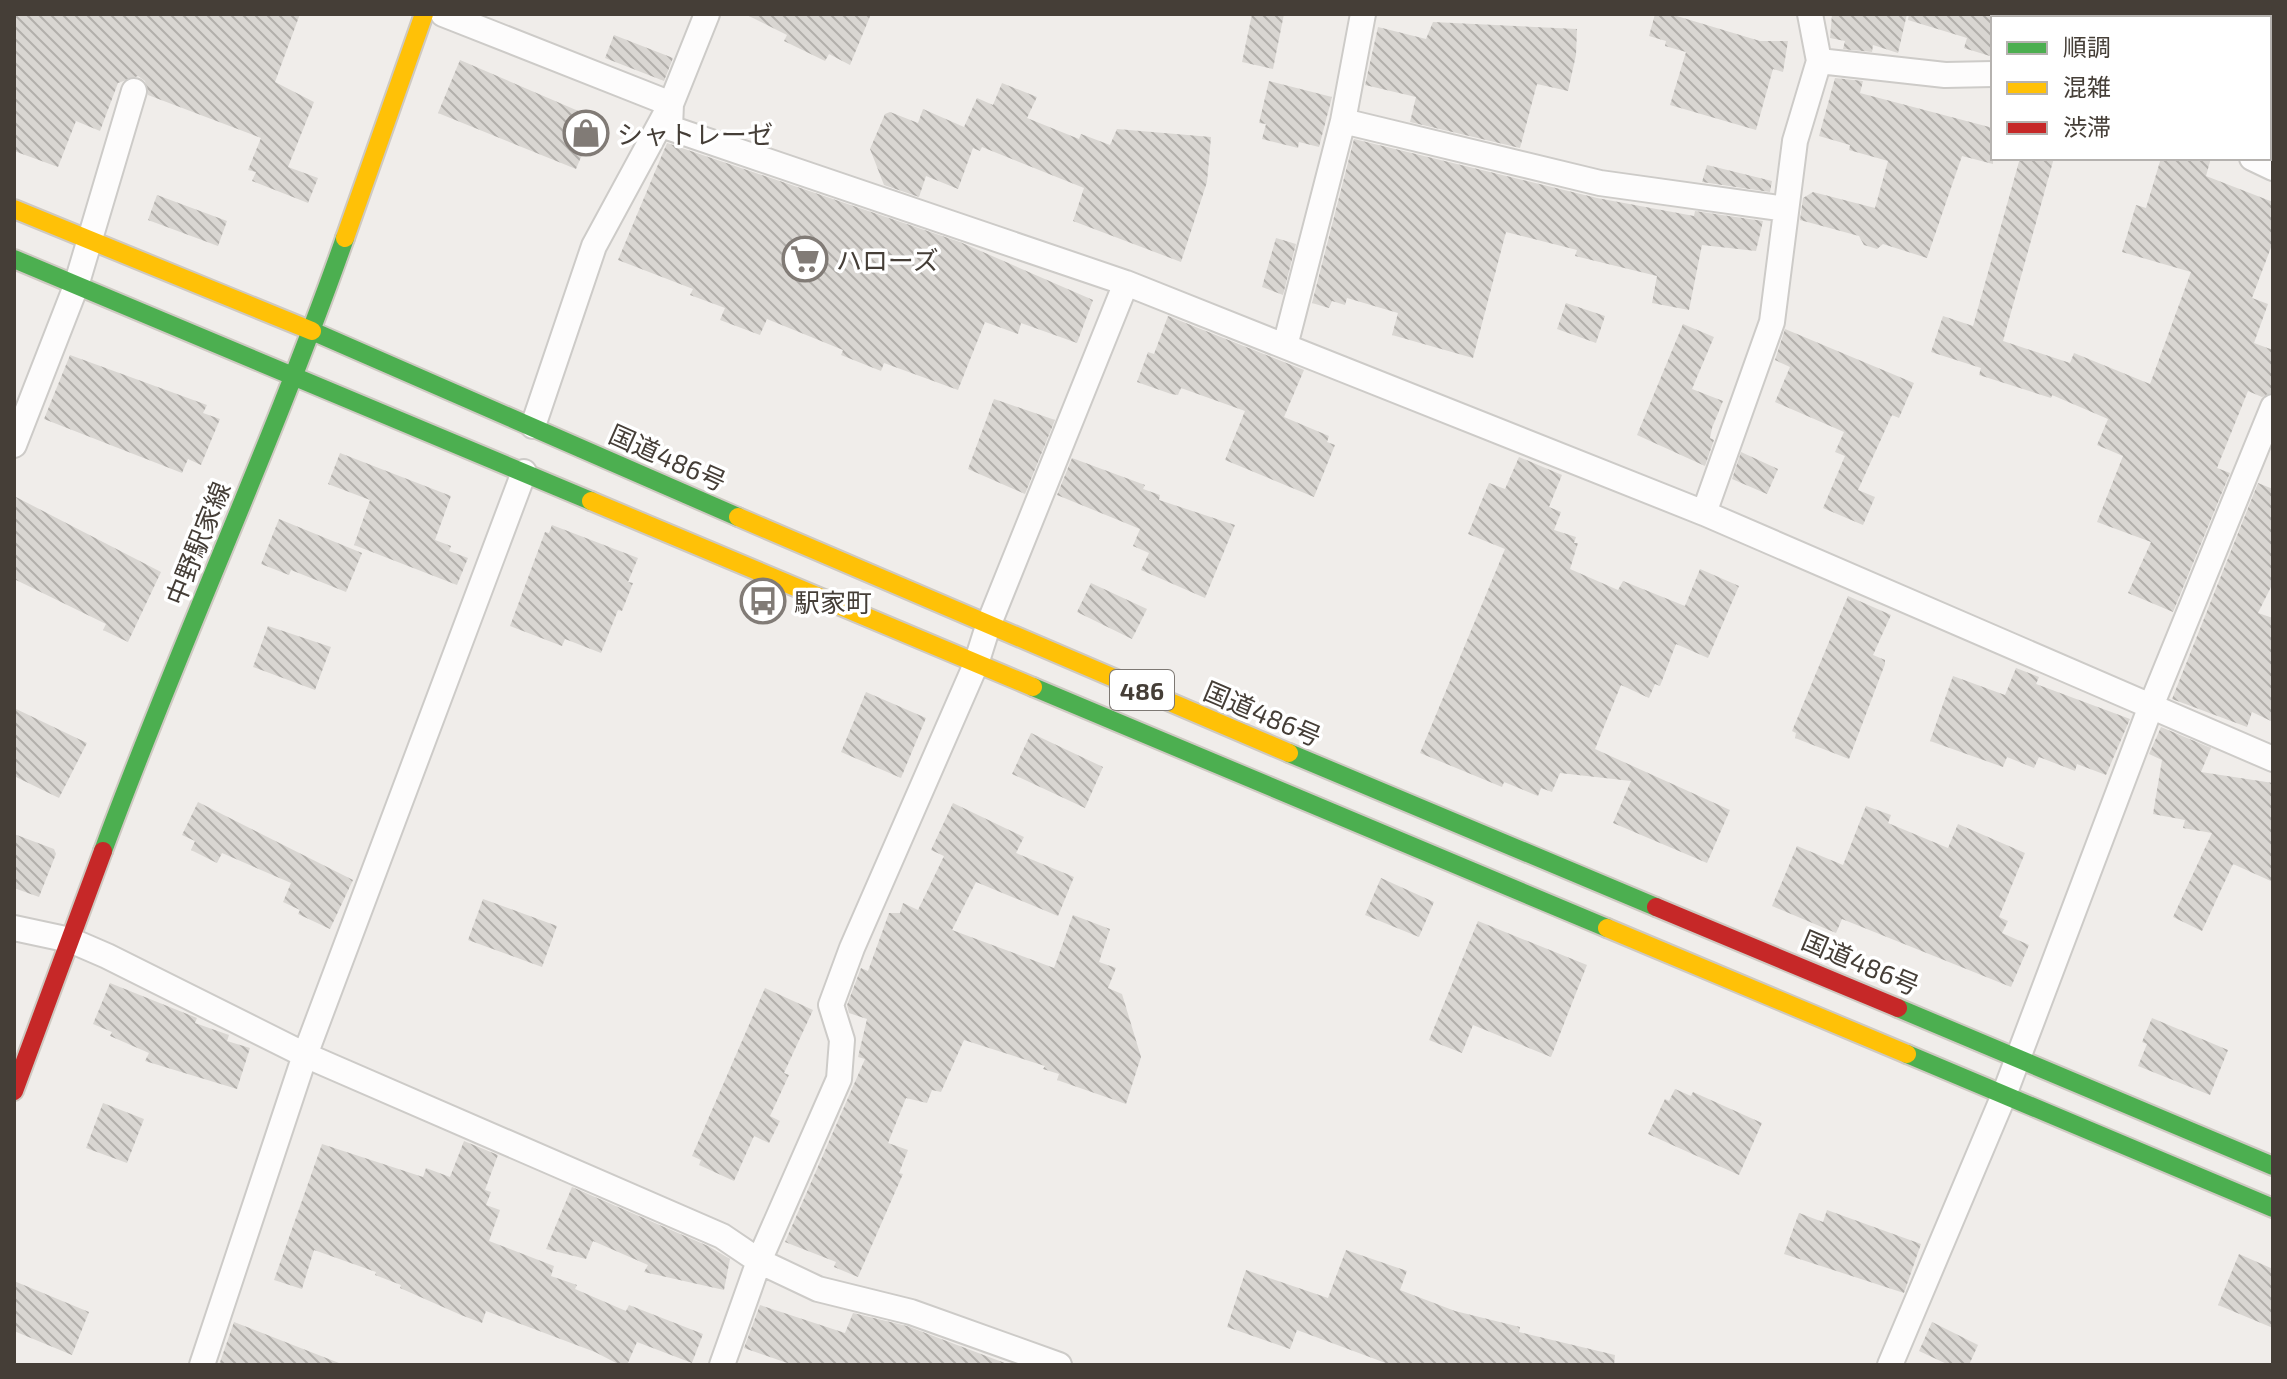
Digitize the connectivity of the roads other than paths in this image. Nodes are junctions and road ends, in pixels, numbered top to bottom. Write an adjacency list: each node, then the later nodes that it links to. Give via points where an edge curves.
1 (424, 14): 17 (main road, 中野駅家線)
2 (443, 14): 9 (street)
3 (707, 14): 9 (street)
4 (1363, 14): 10 (street)
5 (1810, 14): 6 (street)
6 (1819, 61): 7 (street, via 1945,75); 12 (street, via 1795,141)
7 (1991, 74)
8 (134, 91): 13 (street)
9 (671, 104): 15 (street, via 670,128); 21 (street, via 594,246)
10 (1343, 121): 12 (street, via 1600,183); 18 (street)
11 (14, 209): 13 (main road, 国道486号 / 486)
12 (1786, 209): 24 (street, via 1772,322)
13 (91, 242): 16 (street); 17 (main road, 国道486号 / 486)
14 (14, 259): 16 (main road, 486)
15 (1126, 283): 18 (street); 25 (street)
16 (76, 286): 19 (main road, 486); 22 (street)
17 (312, 331): 19 (main road, 中野駅家線); 21 (main road, 国道486号 / 486)
18 (1285, 346): 24 (street)
19 (293, 377): 23 (main road, 486); 30 (main road, 中野駅家線, via 143,743)
20 (2273, 407): 27 (street)
21 (533, 426): 25 (main road, 国道486号 / 486)
22 (14, 445)
23 (524, 472): 26 (main road, 486); 31 (street)
24 (1704, 513): 27 (street)
25 (988, 626): 26 (street); 32 (main road, 国道486号 / 486)
26 (976, 664): 34 (main road, 486); 37 (street, via 836,991 831,1005 842,1040 839,1079)
27 (2151, 706): 28 (street); 32 (street)
28 (2273, 759)
29 (14, 928): 30 (street)
30 (70, 940): 31 (street); 33 (main road, 中野駅家線)
31 (305, 1055): 37 (street, via 722,1236); 38 (street)
32 (2017, 1056): 34 (street); 35 (main road, 国道486号 / 486)
33 (14, 1091)
34 (2004, 1095): 36 (main road, 486); 41 (street)
35 (2273, 1166)
36 (2273, 1208)
37 (759, 1261): 39 (street); 40 (street, via 818,1289 911,1312)
38 (202, 1365)
39 (722, 1365)
40 (1059, 1365)
41 (1890, 1365)

